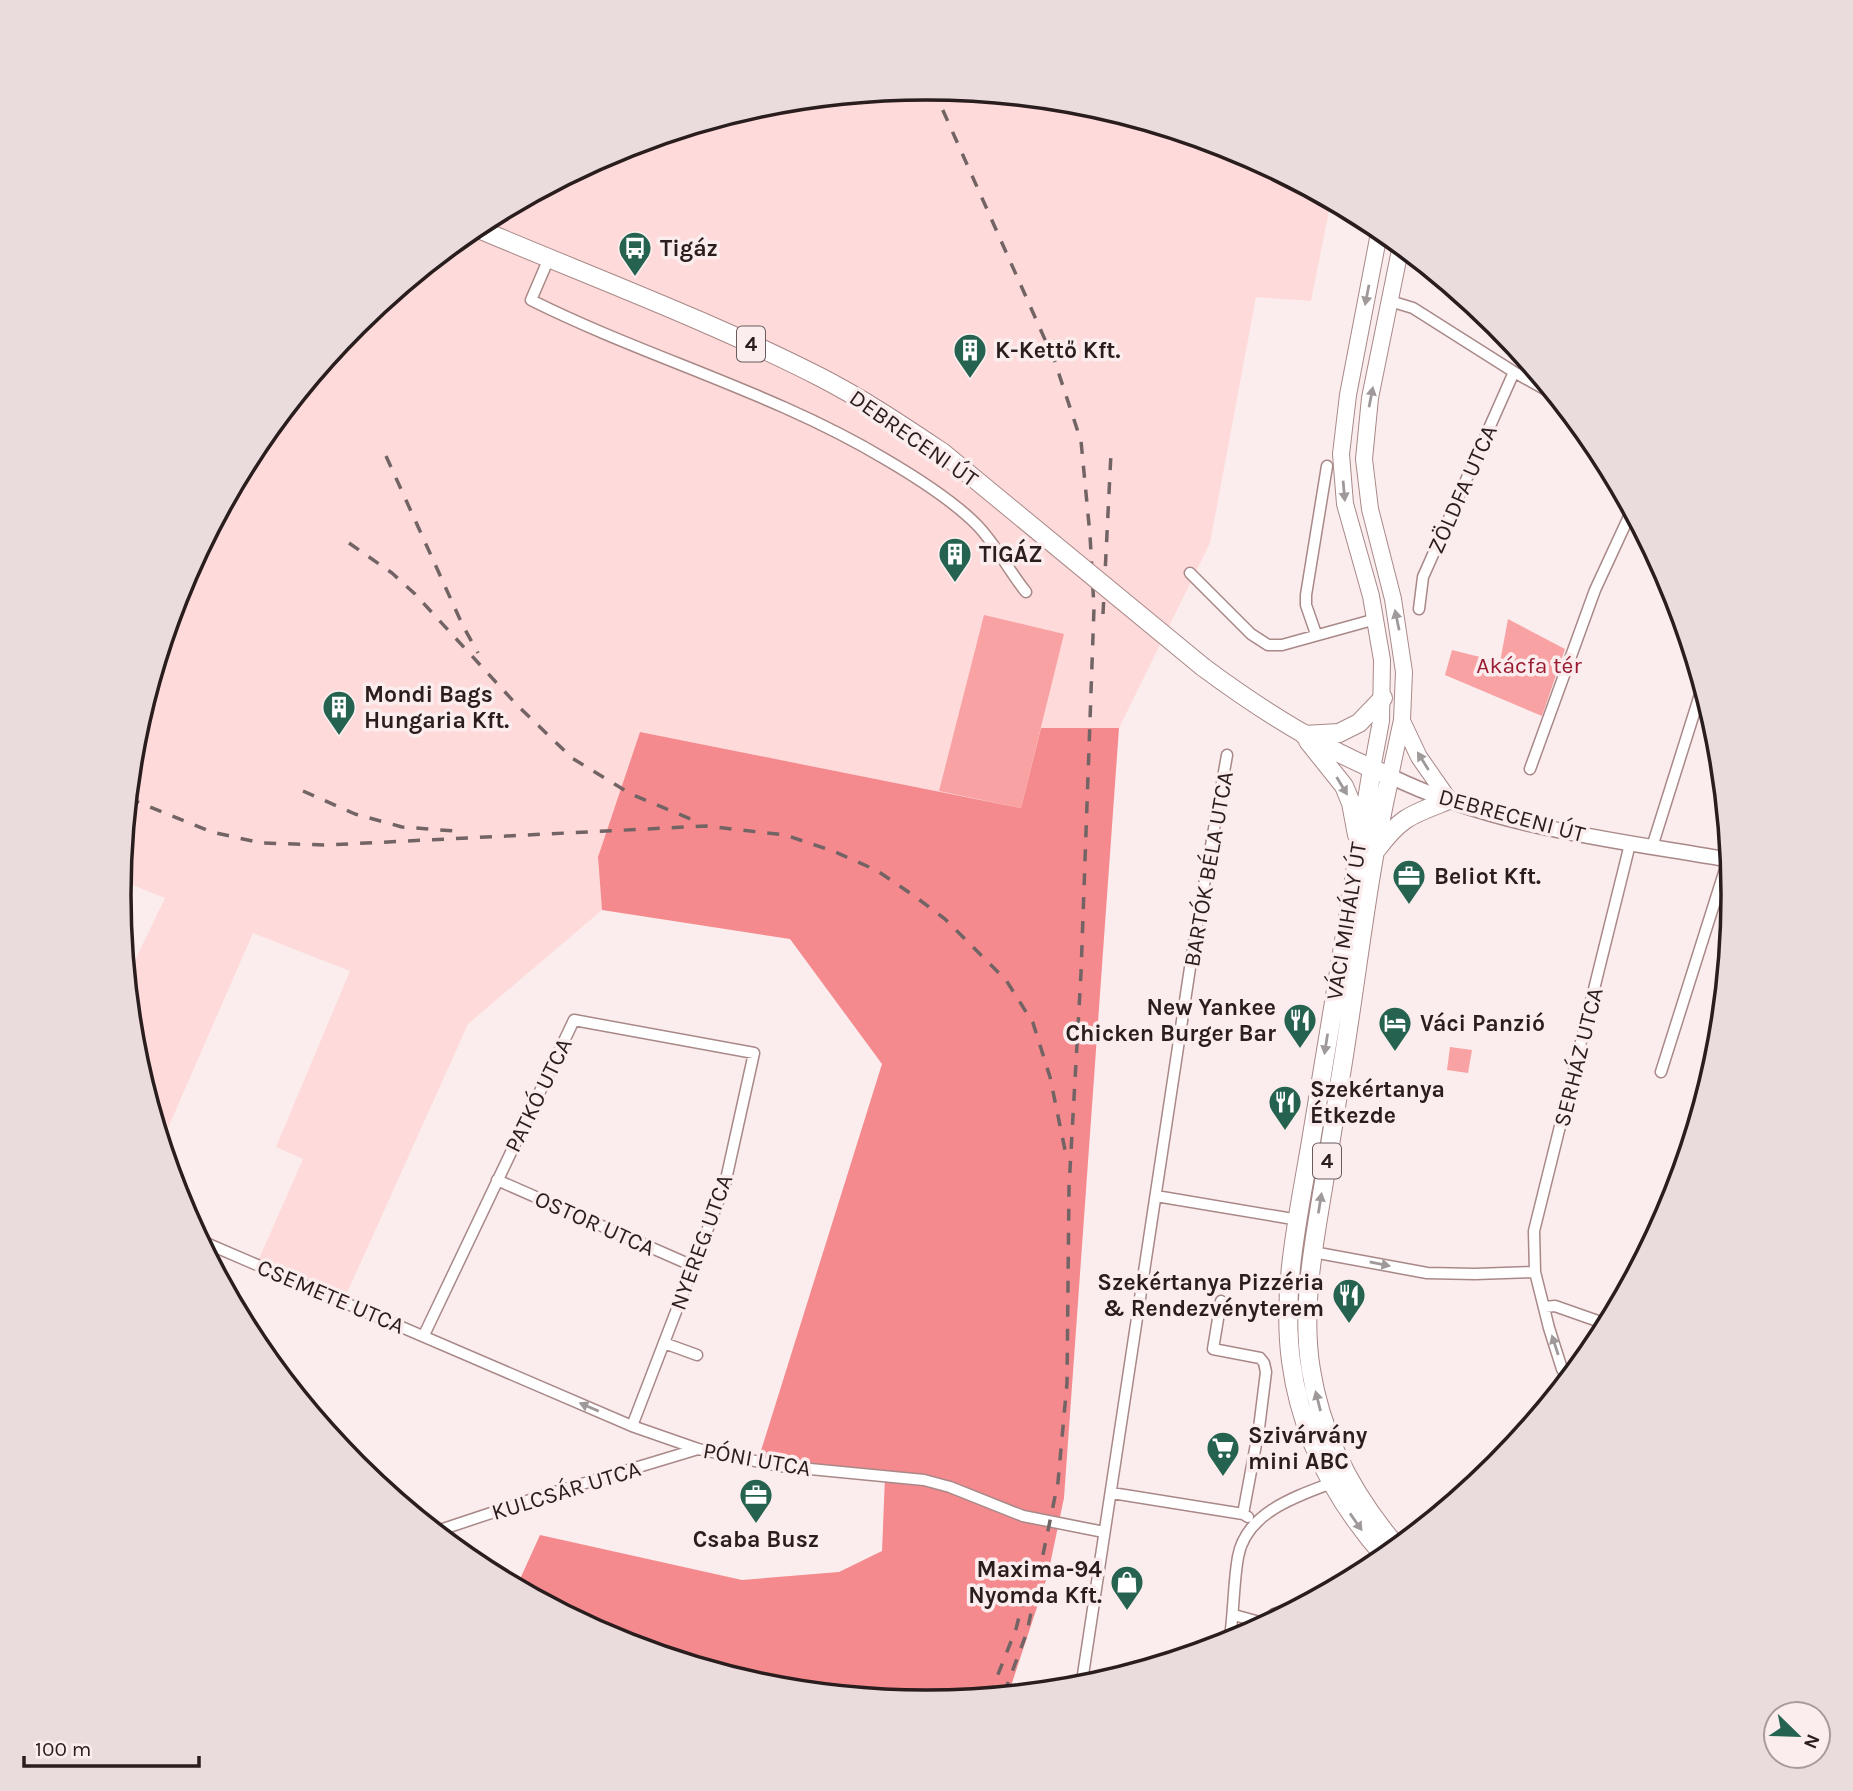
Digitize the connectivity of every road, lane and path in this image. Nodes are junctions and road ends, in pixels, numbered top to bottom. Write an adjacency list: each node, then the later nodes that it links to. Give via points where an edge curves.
1 (487, 232): 4 (main road, DEBRECENI ÚT / 4)
2 (1378, 240): 13 (main road, one-way to 13, via 1341,454 1350,528)
3 (1399, 255): 5 (main road)
4 (550, 258): 11 (street, via 531,300 844,435 916,478 975,523); 18 (main road, DEBRECENI ÚT / 4, bridge, via 811,372 862,400 942,452 1203,667)
5 (1390, 301): 6 (street, via 1413,308); 17 (main road, one-way to 5, via 1402,649 1370,509 1364,459 1370,398)
6 (1514, 372): 7 (street); 12 (street, ZÖLDFA UTCA, via 1423,577)
7 (1536, 384)
8 (1327, 466): 14 (street, via 1306,595)
9 (1627, 520): 21 (street, via 1595,590)
10 (1190, 573): 14 (street, via 1251,635 1268,645)
11 (1026, 592)
12 (1419, 608)
13 (1376, 619): 14 (street); 15 (main road)
14 (1316, 634)
15 (1383, 698): 18 (main road, via 1359,723 1339,733); 20 (main road)
16 (1698, 704): 25 (street)
17 (1402, 720): 22 (main road); 23 (main road, one-way to 17, via 1419,757)
18 (1304, 735): 20 (main road, DEBRECENI ÚT / 4); 26 (main road, DEBRECENI ÚT / 4, one-way to 26, via 1345,786)
19 (1227, 755): 32 (street, BARTÓK BÉLA UTCA)
20 (1372, 769): 22 (main road, DEBRECENI ÚT / 4); 26 (main road, VÁCI MIHÁLY ÚT / 4)
21 (1530, 769)
22 (1390, 776): 23 (street, DEBRECENI ÚT); 26 (main road, VÁCI MIHÁLY ÚT / 4)
23 (1449, 800): 24 (street, DEBRECENI ÚT, via 1515,820); 26 (main road, via 1406,817)
24 (1630, 844): 25 (street, DEBRECENI ÚT); 37 (street, SERHÁZ UTCA, via 1534,1231)
25 (1652, 847): 27 (street, DEBRECENI ÚT)
26 (1367, 849): 33 (main road, VÁCI MIHÁLY ÚT / 4, one-way to 33); 35 (main road, VÁCI MIHÁLY ÚT / 4, one-way to 26)
27 (1721, 859)
28 (1722, 883): 30 (street)
29 (754, 1053): 31 (street, PATKÓ UTCA, via 574,1020); 36 (street, NYEREG UTCA, via 725,1184)
30 (1661, 1072)
31 (497, 1180): 36 (street, OSTOR UTCA); 41 (street, PATKÓ UTCA)
32 (1156, 1196): 33 (street); 48 (street, BARTÓK BÉLA UTCA)
33 (1299, 1220): 47 (main road, VÁCI MIHÁLY ÚT / 4, via 1287,1306 1291,1362 1303,1419)
34 (212, 1246): 41 (street, CSEMETE UTCA)
35 (1313, 1252): 37 (street, one-way to 37, via 1427,1273); 47 (main road, VÁCI MIHÁLY ÚT / 4, one-way to 35, via 1310,1368 1307,1310)
36 (693, 1266): 42 (street, NYEREG UTCA)
37 (1535, 1272): 39 (street, SERHÁZ UTCA)
38 (1221, 1301): 49 (street, via 1213,1349 1260,1358 1266,1372)
39 (1545, 1307): 40 (street, via 1555,1306); 44 (street, SERHÁZ UTCA, one-way to 39)
40 (1598, 1321)
41 (424, 1335): 45 (street, PÓNI UTCA, one-way to 41)
42 (664, 1343): 43 (street); 45 (street, NYEREG UTCA)
43 (697, 1355)
44 (1564, 1372)
45 (632, 1426): 46 (street, PÓNI UTCA)
46 (698, 1450): 51 (street, KULCSÁR UTCA); 52 (street, PÓNI UTCA, via 779,1466 924,1480 1023,1516)
47 (1338, 1481): 50 (street, via 1272,1510); 53 (main road, 4, via 1377,1524); 54 (main road, 4, one-way to 54, via 1366,1536)
48 (1112, 1493): 49 (street); 52 (street, BARTÓK BÉLA UTCA)
49 (1242, 1514): 50 (street)
50 (1256, 1522): 55 (street, via 1238,1555)
51 (445, 1529)
52 (1104, 1532): 58 (street, BARTÓK BÉLA UTCA)
53 (1398, 1536)
54 (1379, 1550)
55 (1234, 1615): 56 (street); 57 (street)
56 (1252, 1621)
57 (1231, 1631)
58 (1083, 1676)

